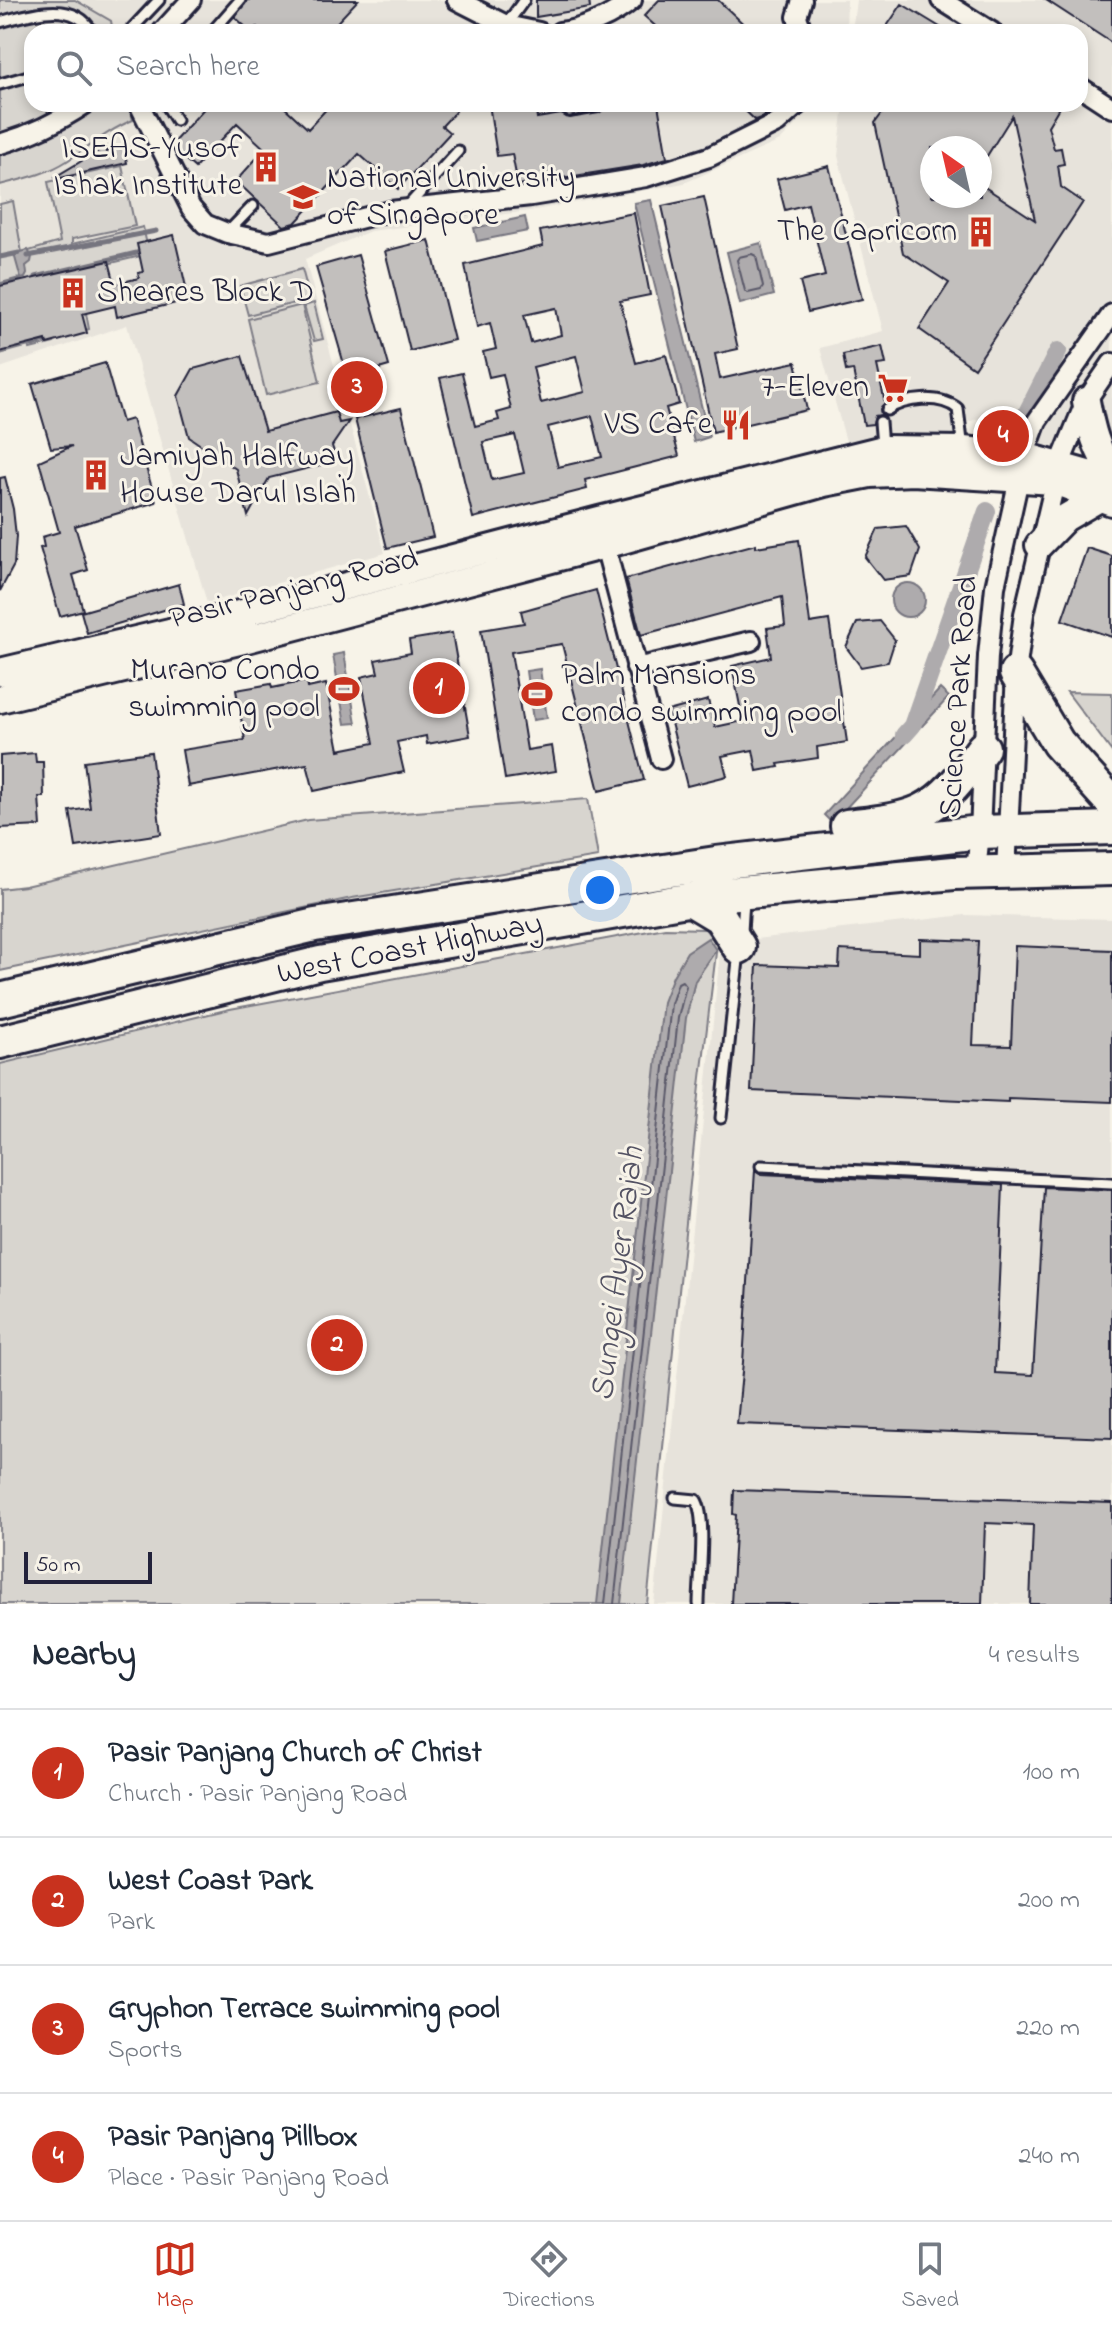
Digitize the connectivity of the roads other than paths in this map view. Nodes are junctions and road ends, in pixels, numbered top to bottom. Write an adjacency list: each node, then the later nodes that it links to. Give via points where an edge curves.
1 (39, 0): 10 (lane)
2 (159, 0): 13 (lane)
3 (191, 0): 14 (street)
4 (240, 0): 15 (lane)
5 (457, 0): 16 (street)
6 (524, 0): 17 (lane)
7 (802, 0): 19 (street)
8 (941, 0): 20 (street)
9 (625, 2): 18 (street)
10 (42, 11): 11 (lane); 12 (lane, via 73,8)
11 (0, 22)
12 (88, 24)
13 (136, 24)
14 (169, 24)
15 (219, 24)
16 (504, 24)
17 (507, 24)
18 (597, 24)
19 (800, 24)
20 (979, 24)
21 (24, 77): 22 (lane)
22 (0, 84)
23 (1088, 92): 24 (street)
24 (1112, 108)
25 (74, 112): 30 (street)
26 (143, 112): 34 (street, via 191,208 205,224)
27 (171, 112): 29 (lane)
28 (789, 112): 33 (street, via 709,157 646,177)
29 (176, 120)
30 (0, 144)
31 (458, 151): 33 (lane)
32 (253, 206): 34 (lane)
33 (404, 210): 34 (street, via 269,242)
34 (227, 233)
35 (1112, 314): 42 (street, Science Park Road, via 1037,421)
36 (1112, 363): 37 (street, Science Park Road)
37 (1086, 401): 43 (main road, via 1092,435); 44 (street, Science Park Road)
38 (887, 410): 41 (lane, via 916,401 951,404 958,409)
39 (880, 422): 40 (lane)
40 (884, 461): 41 (main road, Pasir Panjang Road); 46 (main road, Pasir Panjang Road)
41 (962, 462): 42 (main road, Pasir Panjang Road)
42 (1022, 468): 44 (main road, Pasir Panjang Road); 54 (street, Science Park Road, via 995,587)
43 (1112, 472)
44 (1056, 473): 45 (main road, Pasir Panjang Road); 47 (street, Science Park Road)
45 (1108, 494): 47 (main road, via 1065,518)
46 (602, 533): 48 (main road, Pasir Panjang Road); 50 (street)
47 (1039, 545): 52 (street, Science Park Road)
48 (241, 627): 51 (main road, Pasir Panjang Road); 53 (main road, Pasir Panjang Road)
49 (751, 641): 50 (street)
50 (636, 668): 55 (street)
51 (0, 672)
52 (1016, 673): 56 (highway, via 1058,743); 58 (street, Science Park Road)
53 (0, 699)
54 (983, 748): 58 (street, Science Park Road); 62 (highway, via 959,780 922,810 886,821 644,856)
55 (661, 759)
56 (1112, 803)
57 (1112, 828): 58 (highway, West Coast Highway)
58 (994, 831): 60 (street, Science Park Road); 60 (street, Science Park Road); 61 (highway, West Coast Highway)
59 (1112, 869): 60 (highway, West Coast Highway)
60 (991, 872): 61 (highway, West Coast Highway, via 852,881)
61 (757, 874): 62 (highway, West Coast Highway); 63 (highway, West Coast Highway); 64 (lane)
62 (560, 887): 65 (highway, West Coast Highway, via 315,925)
63 (690, 899): 64 (highway, via 720,917); 66 (highway, West Coast Highway, via 320,963)
64 (739, 947): 67 (lane)
65 (0, 1000)
66 (0, 1042)
67 (721, 1118)
68 (761, 1166): 69 (lane)
69 (1112, 1183)
70 (675, 1498): 71 (lane, via 696,1500 700,1507)
71 (699, 1604)

